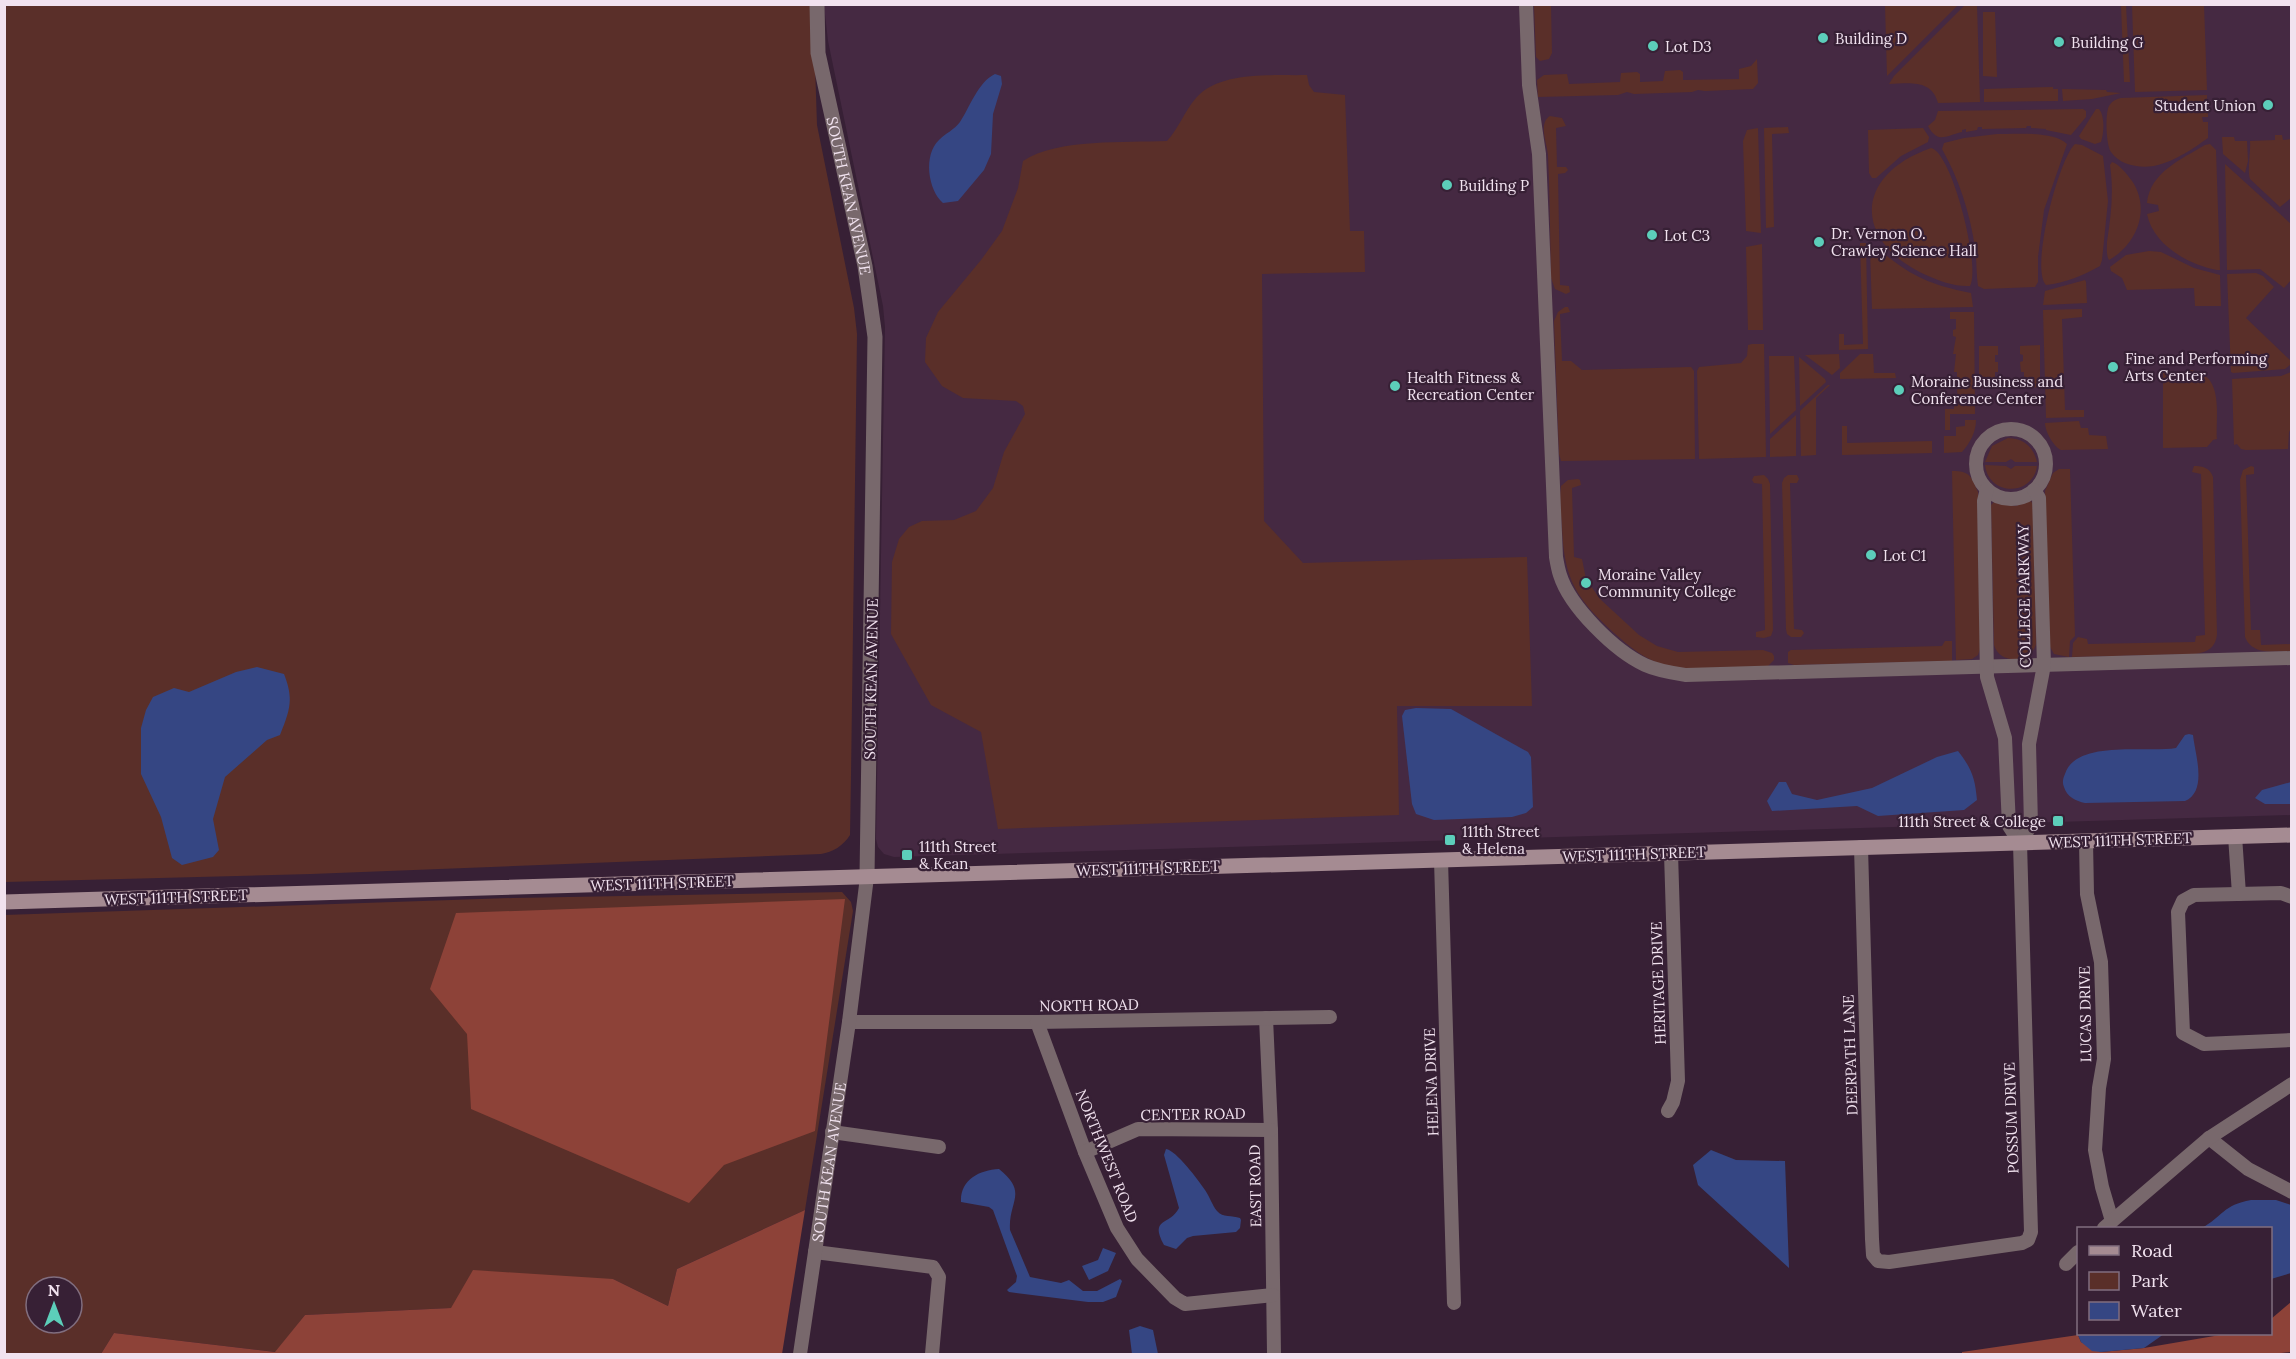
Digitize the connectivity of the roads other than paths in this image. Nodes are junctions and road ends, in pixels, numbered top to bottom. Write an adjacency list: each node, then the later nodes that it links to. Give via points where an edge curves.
1 (817, 4): 15 (street, SOUTH KEAN AVENUE, via 818,52 865,266 875,337)
2 (1527, 4): 7 (street, via 1529,86 1539,154 1554,539 1560,576 1577,606 1625,653 1647,666 1686,675)
3 (1987, 489): 4 (street, via 2005,498); 4 (street, via 1977,474 1980,447 1988,438 2010,429 2033,437 2041,446 2046,465); 7 (street)
4 (2034, 490): 6 (street, COLLEGE PARKWAY, via 2039,498)
5 (2292, 658): 6 (street)
6 (2044, 666): 7 (street); 11 (street, COLLEGE PARKWAY, via 2029,744 2031,825)
7 (1987, 668): 11 (street, via 2005,738 2009,826)
8 (2292, 835): 9 (main road, WEST 111TH STREET)
9 (2235, 836): 10 (main road, WEST 111TH STREET); 16 (street)
10 (2086, 841): 11 (main road, WEST 111TH STREET); 32 (street, LUCAS DRIVE, via 2087,894 2101,962 2104,1059 2094,1150)
11 (2020, 843): 12 (main road, WEST 111TH STREET); 35 (street, POSSUM DRIVE, via 2031,1232 2028,1240 2012,1245 1899,1262)
12 (1861, 847): 13 (main road, WEST 111TH STREET); 35 (street, DEERPATH LANE, via 1872,1239)
13 (1671, 853): 14 (main road, WEST 111TH STREET); 25 (street, HERITAGE DRIVE, via 1678,1081)
14 (1441, 860): 15 (main road, WEST 111TH STREET); 38 (street, HELENA DRIVE)
15 (867, 877): 18 (main road, WEST 111TH STREET); 21 (street, SOUTH KEAN AVENUE)
16 (2239, 894): 17 (street, via 2281,893); 23 (street, via 2194,895 2179,907 2183,1033 2204,1044)
17 (2292, 897)
18 (4, 902)
19 (1330, 1017): 20 (street, NORTH ROAD)
20 (1266, 1018): 22 (street, NORTH ROAD); 26 (street, EAST ROAD)
21 (849, 1022): 22 (street, NORTH ROAD); 27 (street, SOUTH KEAN AVENUE)
22 (1037, 1022): 30 (street, NORTHWEST ROAD)
23 (2292, 1040)
24 (2292, 1084): 28 (street, LUCAS DRIVE)
25 (1668, 1111)
26 (1271, 1130): 30 (street, CENTER ROAD, via 1138,1129); 37 (street, EAST ROAD)
27 (832, 1132): 29 (street); 33 (street, SOUTH KEAN AVENUE)
28 (2209, 1138): 31 (street, via 2248,1169); 32 (street, LUCAS DRIVE)
29 (939, 1147)
30 (1085, 1152): 37 (street, NORTHWEST ROAD, via 1117,1228 1137,1259 1175,1298 1185,1304 1196,1304)
31 (2292, 1192)
32 (2108, 1225)
33 (815, 1252): 39 (street, SOUTH KEAN AVENUE); 40 (street, via 933,1267 939,1277)
34 (2077, 1254): 36 (street)
35 (1878, 1260)
36 (2066, 1264)
37 (1273, 1295): 41 (street, EAST ROAD)
38 (1454, 1304)
39 (800, 1354)
40 (932, 1354)
41 (1274, 1354)

